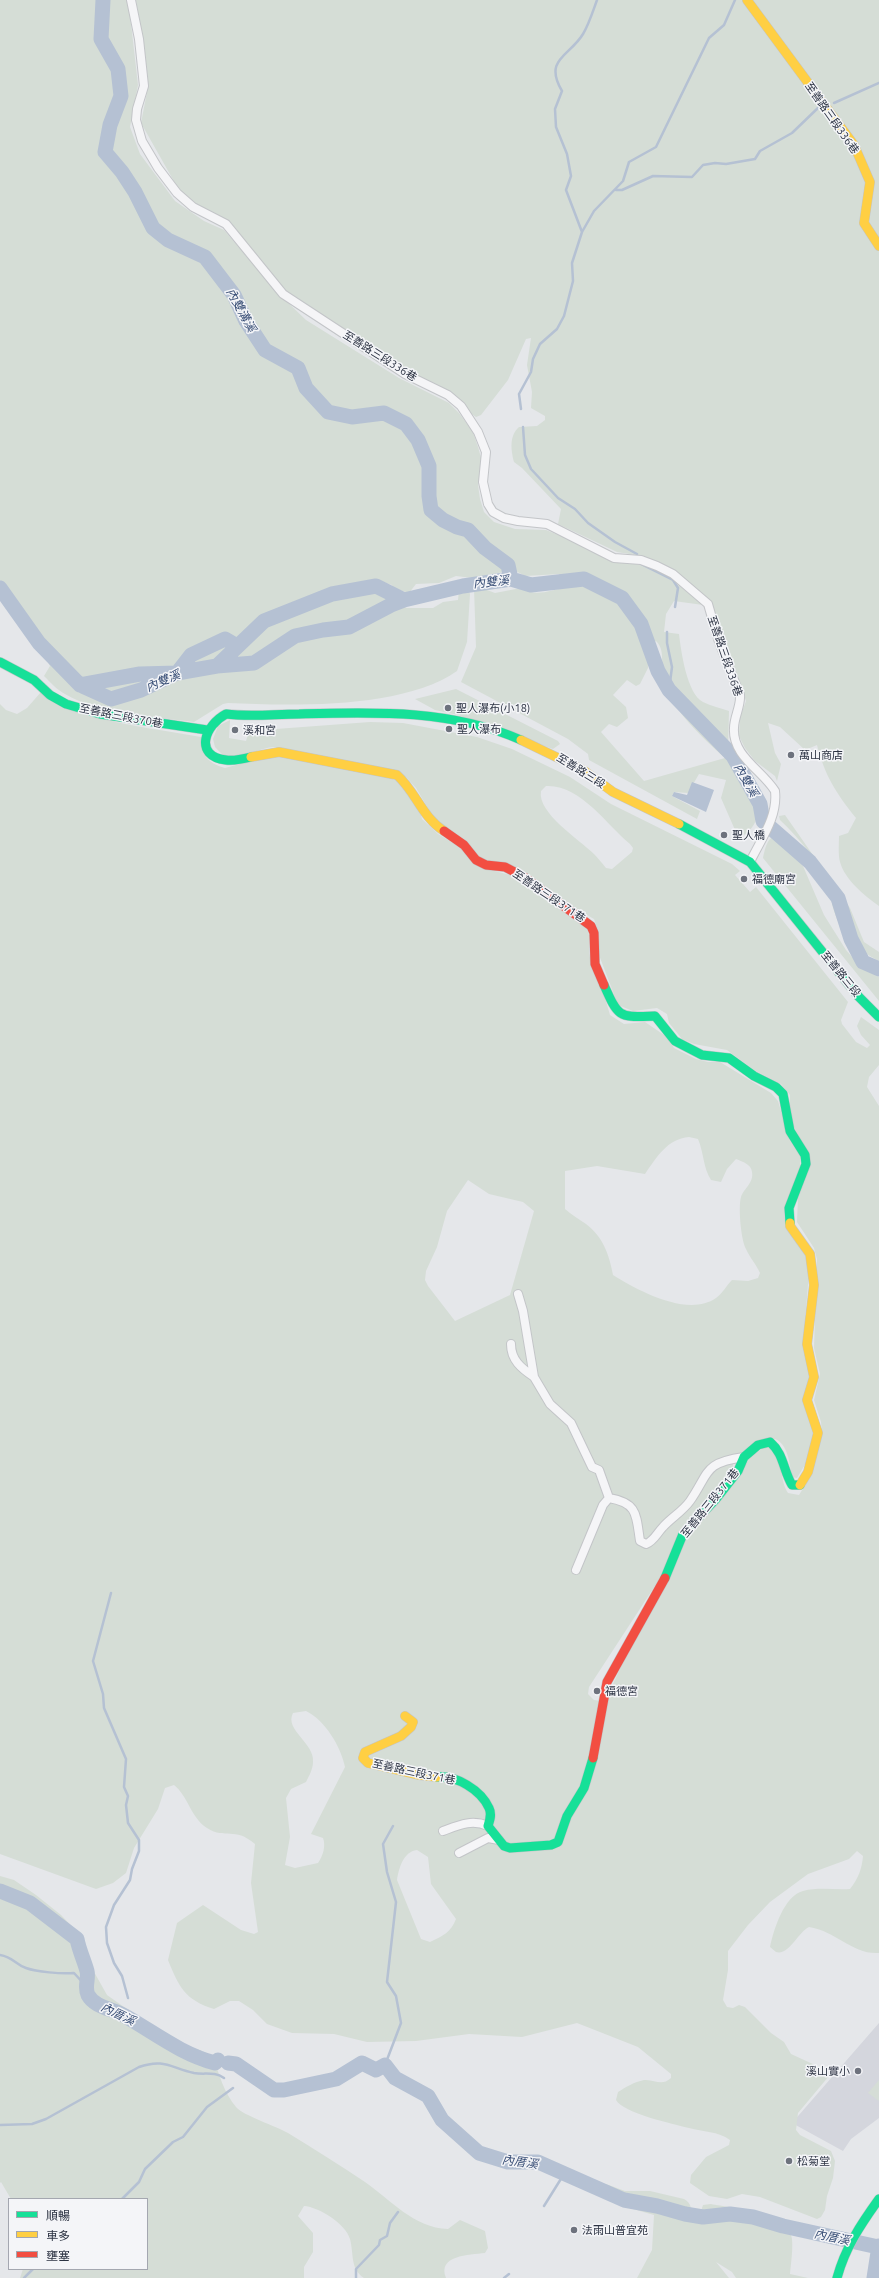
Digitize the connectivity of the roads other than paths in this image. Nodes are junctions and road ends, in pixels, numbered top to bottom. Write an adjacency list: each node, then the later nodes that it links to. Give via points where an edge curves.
1 (131, 0): 6 (street, 至善路三段336巷, via 139,39 144,86 136,120 142,141 177,193 193,207 226,224 283,294 405,374 448,395 461,406 478,432 486,452 483,482 488,504 493,512 504,518 547,524 614,558 641,560 657,566 673,574 708,604 719,642 740,695 734,743 775,791 775,810 772,819)
2 (747, 0): 3 (street, 至善路三段336巷, via 854,145 870,182 864,223)
3 (879, 246)
4 (0, 662): 5 (street, 至善路三段370巷, via 34,680 50,695 66,704 100,714)
5 (207, 730): 6 (street, 至善路三段, via 212,721 226,714 248,717 398,712 472,723 513,736 547,751 583,770 613,792); 11 (street, 至善路三段371巷, via 205,739 208,750 223,760 231,761 267,751 397,775 414,792 436,826 464,845 476,860 486,865 505,867 524,877 591,926 594,933 595,964 615,1010 629,1017 655,1016 675,1041 702,1055 729,1058 783,1094 784,1112 790,1131 805,1154 806,1164 789,1208 790,1226 810,1254 813,1268 814,1285 807,1344 814,1376 807,1400 818,1433 808,1472 801,1485 792,1485 787,1478 783,1454 770,1442 758,1446)
6 (750, 862): 7 (street, 至善路三段, via 858,996)
7 (879, 1017)
8 (518, 1294): 10 (street)
9 (511, 1344): 10 (street, via 517,1365)
10 (534, 1377): 12 (street, via 550,1404 571,1423 592,1467 599,1470)
11 (744, 1457): 12 (street, via 723,1460 711,1467 704,1474 689,1502 663,1526 651,1542 646,1544 640,1541 637,1520 630,1506 624,1501); 17 (street, 至善路三段371巷, via 738,1471 716,1499 683,1534 665,1579 607,1682 590,1771 584,1788 567,1816 558,1842 551,1845 510,1848)
12 (609, 1498): 13 (street, via 603,1505)
13 (576, 1570)
14 (405, 1716): 15 (street, 至善路三段371巷, via 413,1722 408,1732 372,1746 363,1758 368,1763 420,1775 445,1776 472,1787 489,1807 491,1816)
15 (488, 1826): 16 (street, via 482,1823 468,1823); 17 (street)
16 (443, 1831)
17 (498, 1840): 18 (street, via 488,1838)
18 (459, 1853)
19 (879, 2199): 20 (street, via 854,2234)
20 (836, 2278)

